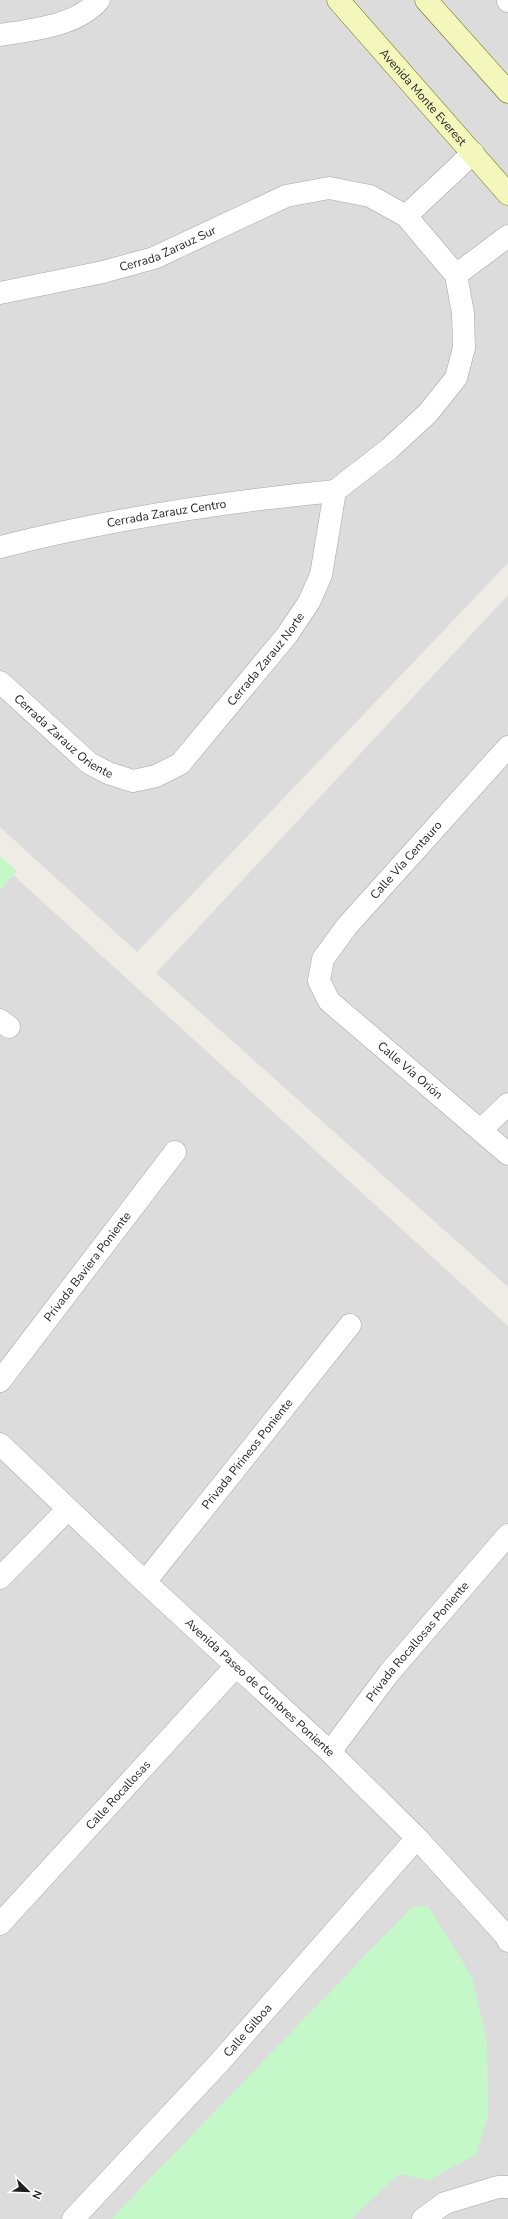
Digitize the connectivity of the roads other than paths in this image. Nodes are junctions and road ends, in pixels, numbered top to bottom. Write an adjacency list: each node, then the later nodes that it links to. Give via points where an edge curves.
1 (99, 0): 4 (street, via 94,6 70,20)
2 (338, 0): 6 (main road, Avenida Monte Everest)
3 (426, 0): 5 (main road)
4 (0, 35)
5 (508, 92)
6 (473, 153): 7 (main road, Avenida Monte Everest); 8 (street)
7 (508, 194)
8 (406, 216): 10 (street); 11 (street, Cerrada Zarauz Sur, via 370,196 330,188 286,196 154,258 103,272)
9 (508, 236): 10 (street)
10 (456, 275): 12 (street, via 463,313 464,348 456,378 428,413 389,449)
11 (0, 293)
12 (335, 491): 13 (street, Cerrada Zarauz Centro, via 153,513); 16 (street, Cerrada Zarauz Norte, via 321,575 309,602 287,636 180,764 156,776)
13 (0, 547)
14 (0, 682): 16 (street, Cerrada Zarauz Oriente, via 89,763 108,773)
15 (508, 747): 17 (street, Calle Vía Centauro, via 347,926 323,959)
16 (134, 781)
17 (319, 981): 19 (street, Calle Vía Orión, via 329,1001)
18 (508, 1104): 19 (street)
19 (481, 1130): 21 (street, Calle Vía Orión)
20 (175, 1152): 23 (street, Privada Baviera Poniente)
21 (508, 1154)
22 (350, 1325): 28 (street, Privada Pirineos Poniente)
23 (0, 1381)
24 (0, 1444): 25 (street, Avenida Paseo de Cumbres Poniente)
25 (68, 1509): 27 (street); 28 (street, Avenida Paseo de Cumbres Poniente)
26 (508, 1535): 30 (street, Privada Rocallosas Poniente, via 389,1673)
27 (0, 1578)
28 (145, 1582): 29 (street, Avenida Paseo de Cumbres Poniente)
29 (236, 1666): 30 (street, Avenida Paseo de Cumbres Poniente); 32 (street, Calle Rocallosas)
30 (330, 1752): 31 (street, Avenida Paseo de Cumbres Poniente)
31 (417, 1838): 33 (street, Avenida Paseo de Cumbres Poniente); 35 (street, Calle Gilboa, via 218,2064)
32 (0, 1924)
33 (507, 1936)
34 (508, 2187): 36 (street, via 498,2187 445,2203)
35 (73, 2219)
36 (422, 2219)

